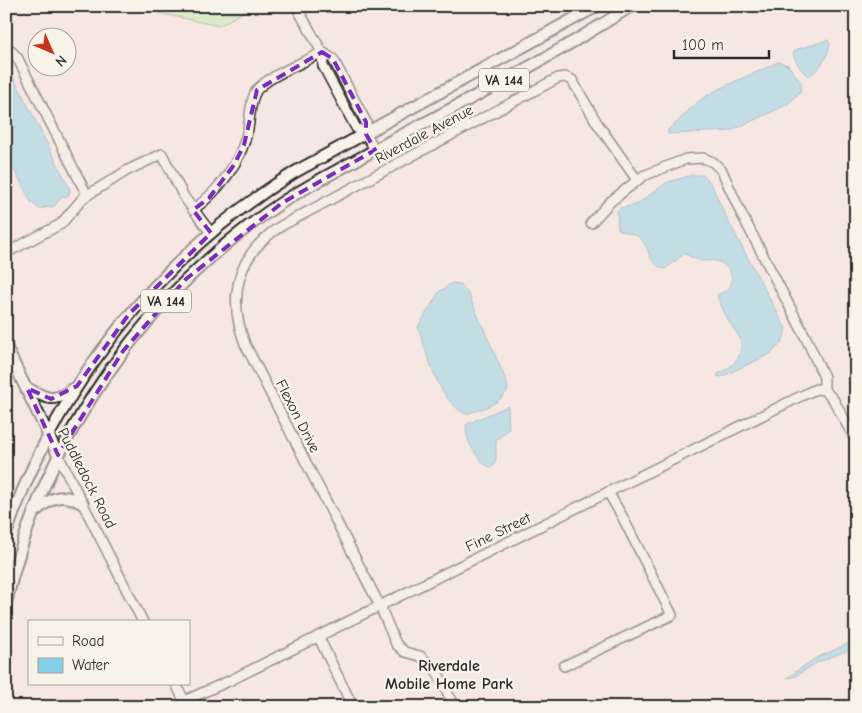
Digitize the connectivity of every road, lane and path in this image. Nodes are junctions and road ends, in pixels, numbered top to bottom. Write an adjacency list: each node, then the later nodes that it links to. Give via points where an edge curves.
1 (296, 6): 5 (street)
2 (597, 6): 6 (main road, VA 144)
3 (632, 6): 7 (main road, VA 144, via 565,47)
4 (6, 46): 9 (street, via 17,57)
5 (322, 52): 6 (street, via 323,66 346,110 356,128); 10 (street, via 258,90 244,146 234,165 209,198)
6 (366, 134): 7 (street); 12 (main road, VA 144, via 272,187)
7 (375, 150): 21 (main road, VA 144, via 282,203 234,238 186,280 123,351)
8 (637, 180): 11 (street); 13 (street, Riverdale Avenue, via 597,124 572,80 563,77 321,204); 18 (street, via 655,170 694,158 707,159 718,166 805,336 824,377)
9 (87, 195): 10 (street, via 162,154); 14 (street, via 61,224)
10 (193, 210): 12 (street)
11 (591, 223)
12 (211, 233): 16 (main road, VA 144, via 178,262 129,314)
13 (266, 237): 27 (street, Flexon Drive, via 250,254 239,278 235,308 239,329)
14 (6, 253)
15 (6, 347): 17 (main road, Puddledock Road)
16 (77, 386): 17 (main road, via 65,395 51,399); 19 (main road, VA 144)
17 (27, 388): 19 (main road, Puddledock Road)
18 (824, 390): 20 (street, via 833,398); 22 (street, Fine Street, via 816,389 794,399)
19 (48, 436): 21 (main road, Puddledock Road); 25 (main road, VA 144, via 27,478)
20 (856, 441)
21 (58, 455): 23 (street, Puddledock Road); 24 (main road, VA 144)
22 (608, 492): 27 (street, Fine Street); 30 (street, via 672,615)
23 (83, 504): 24 (main road, via 70,497 57,496); 28 (street, Puddledock Road)
24 (33, 514): 26 (main road, VA 144)
25 (6, 534)
26 (6, 603)
27 (380, 606): 29 (street, Fine Street); 34 (street, Flexon Drive, via 396,644 405,652 420,656 436,670)
28 (143, 620)
29 (318, 636): 32 (street, Fine Street); 33 (street)
30 (564, 666)
31 (177, 686): 32 (street)
32 (185, 704)
33 (353, 707)
34 (455, 707)

